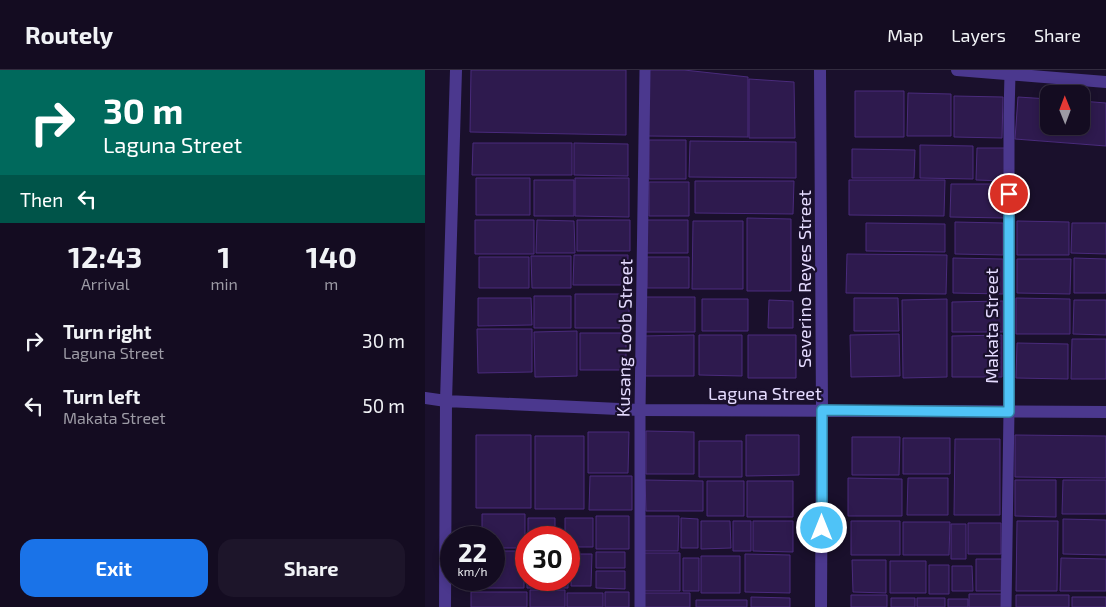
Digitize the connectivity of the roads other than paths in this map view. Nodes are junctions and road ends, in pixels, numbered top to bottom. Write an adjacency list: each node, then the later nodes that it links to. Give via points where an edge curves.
1 (456, 70): 8 (street)
2 (645, 70): 9 (lane, Kusang Loob Street)
3 (820, 70): 10 (street, Severino Reyes Street)
4 (957, 70): 5 (street)
5 (1010, 74): 6 (street); 11 (lane, Makata Street)
6 (1106, 82)
7 (425, 398): 8 (street, Laguna Street)
8 (446, 401): 9 (street, Laguna Street); 13 (street)
9 (640, 410): 10 (street, Laguna Street); 14 (lane, Kusang Loob Street)
10 (822, 410): 11 (street, Laguna Street); 15 (street, Severino Reyes Street)
11 (1009, 412): 12 (street, Laguna Street); 16 (lane, Makata Street)
12 (1106, 412)
13 (445, 607)
14 (639, 607)
15 (821, 607)
16 (1006, 607)

